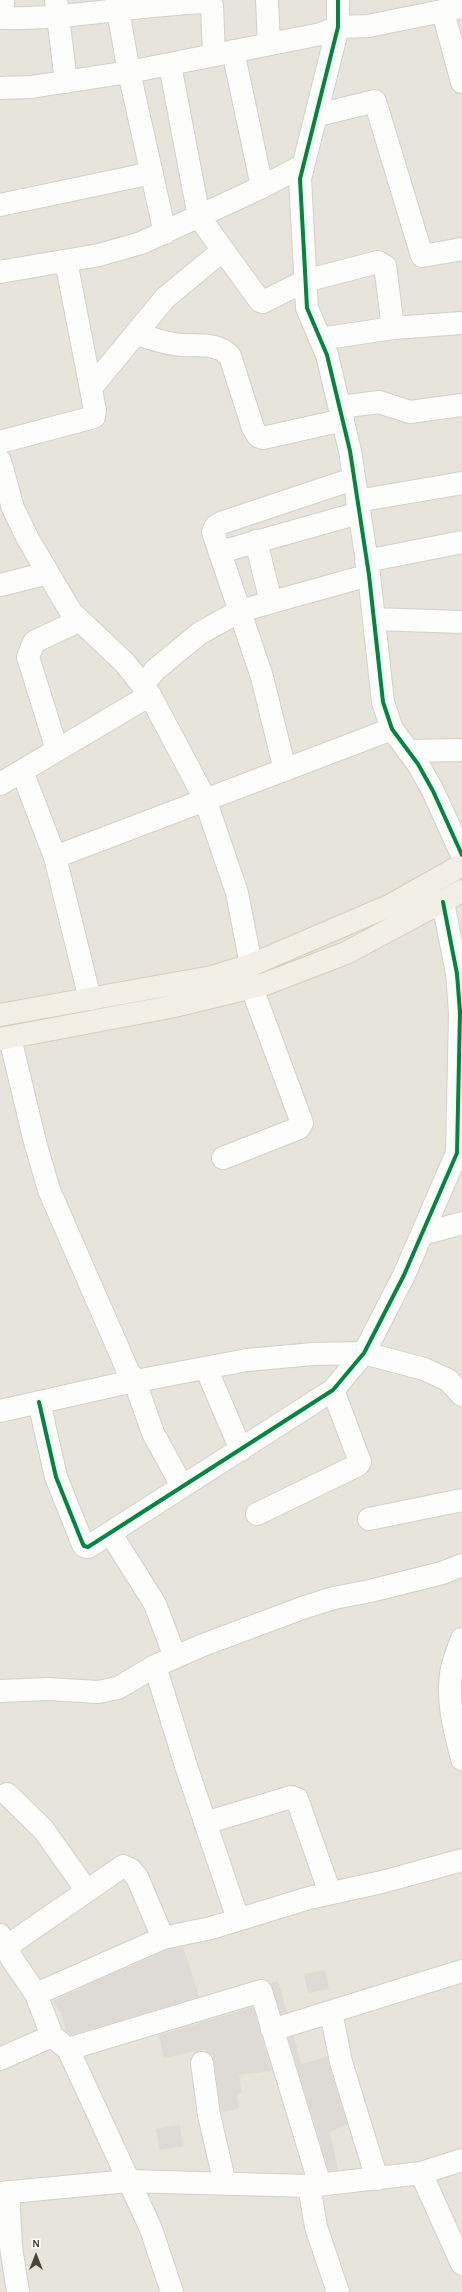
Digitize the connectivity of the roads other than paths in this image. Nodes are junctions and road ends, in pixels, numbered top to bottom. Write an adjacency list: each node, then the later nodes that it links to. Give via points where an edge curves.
1 (267, 0): 9 (street)
2 (338, 0): 8 (street)
3 (178, 1): 4 (street); 10 (street, via 210,3)
4 (116, 5): 5 (street); 12 (street)
5 (56, 8): 7 (street); 13 (street)
6 (453, 9): 8 (street, via 368,26); 14 (street)
7 (2, 12)
8 (338, 27): 9 (street, via 321,34); 16 (street)
9 (269, 44): 10 (street)
10 (224, 53): 11 (street); 19 (street)
11 (170, 65): 12 (street); 21 (street)
12 (129, 72): 13 (street); 18 (street)
13 (66, 82): 15 (street)
14 (462, 82)
15 (0, 88)
16 (318, 115): 17 (street); 23 (street, via 374,102 422,256)
17 (302, 166): 19 (street); 27 (street, via 300,179)
18 (152, 173): 20 (street); 22 (street)
19 (262, 187): 21 (street)
20 (0, 205)
21 (199, 217): 22 (street); 24 (street)
22 (165, 233): 25 (street, via 141,243)
23 (462, 249)
24 (222, 251): 27 (street, via 260,301 263,302); 30 (street, via 165,298)
25 (66, 261): 26 (street); 32 (street)
26 (0, 272)
27 (305, 281): 29 (street, via 378,262 385,266); 31 (street, via 307,308)
28 (462, 323): 29 (street)
29 (393, 328): 31 (street)
30 (137, 334): 32 (street); 34 (street, via 175,344 214,346 223,349 230,356 253,428 258,436 263,438)
31 (320, 339): 34 (street, via 327,355)
32 (91, 388): 35 (street, via 94,417)
33 (462, 405): 34 (street, via 410,412 379,402)
34 (342, 414): 37 (street)
35 (0, 442)
36 (0, 461): 40 (street)
37 (353, 479): 39 (street); 43 (street, via 216,526 213,532)
38 (462, 483): 39 (street)
39 (358, 507): 41 (street); 44 (street)
40 (7, 508): 45 (street)
41 (256, 541): 43 (street); 47 (street)
42 (462, 542): 44 (street)
43 (220, 552): 48 (street)
44 (368, 568): 47 (street); 49 (street)
45 (48, 573): 46 (street); 50 (street)
46 (0, 585)
47 (271, 602): 48 (street)
48 (240, 611): 52 (street, via 200,633 155,670); 57 (street, via 262,677)
49 (374, 618): 51 (street); 53 (street, via 383,702)
50 (78, 621): 52 (street, via 125,663); 54 (street, via 34,642 28,657)
51 (462, 622)
52 (146, 690): 54 (street); 60 (street)
53 (392, 729): 56 (street); 57 (street)
54 (57, 750): 58 (street)
55 (462, 750): 56 (street)
56 (408, 751): 61 (street, via 433,791)
57 (285, 770): 60 (street)
58 (22, 771): 59 (street); 62 (street)
59 (0, 784)
60 (205, 799): 62 (street); 67 (street, via 236,892)
61 (462, 855)
62 (55, 857): 69 (street)
63 (462, 865): 67 (main road, via 391,905)
64 (462, 891): 65 (main road)
65 (443, 902): 66 (street); 68 (main road, via 346,953)
66 (455, 927): 72 (street, via 460,1012)
67 (251, 965): 69 (main road, via 212,977)
68 (252, 988): 71 (main road, via 170,1008); 73 (street, via 302,1123 299,1128)
69 (90, 999): 70 (main road)
70 (0, 1015)
71 (5, 1038): 78 (street, via 49,1190 128,1371)
72 (460, 1152): 75 (street)
73 (223, 1158)
74 (462, 1223): 75 (street)
75 (423, 1234): 76 (street)
76 (364, 1353): 77 (street, via 272,1356); 79 (street); 80 (street, via 424,1369 448,1380)
77 (206, 1368): 78 (street); 83 (street)
78 (136, 1382): 81 (street); 84 (street, via 154,1433)
79 (333, 1390): 83 (street); 86 (street, via 360,1462 358,1466)
80 (462, 1395)
81 (39, 1402): 82 (street); 88 (street, via 56,1478 84,1546 88,1547)
82 (0, 1411)
83 (241, 1450): 84 (street)
84 (182, 1486): 88 (street)
85 (462, 1500): 87 (street)
86 (257, 1514)
87 (369, 1519)
88 (111, 1534): 91 (street, via 155,1604)
89 (462, 1565): 91 (street, via 442,1573 334,1598)
90 (462, 1639): 94 (street, via 451,1673 450,1699)
91 (175, 1657): 92 (street)
92 (155, 1666): 93 (street, via 118,1688 98,1692 48,1689); 96 (street)
93 (0, 1691)
94 (462, 1759)
95 (7, 1794): 98 (street, via 43,1829)
96 (205, 1823): 99 (street, via 291,1797 297,1800); 100 (street)
97 (462, 1860): 99 (street)
98 (87, 1891): 101 (street, via 123,1866 130,1869 137,1877); 102 (street)
99 (330, 1893): 100 (street)
100 (238, 1919): 101 (street)
101 (163, 1938): 104 (street)
102 (5, 1952): 104 (street)
103 (462, 1971): 105 (street)
104 (36, 1994): 107 (street)
105 (331, 2012): 106 (street); 112 (street, via 341,2062)
106 (272, 2030): 107 (street, via 261,1991); 115 (street)
107 (60, 2043): 108 (street); 113 (street)
108 (0, 2058)
109 (202, 2063): 114 (street, via 209,2115)
110 (462, 2160): 111 (street)
111 (421, 2173): 112 (street); 117 (street)
112 (377, 2179): 115 (street)
113 (128, 2181): 114 (street); 116 (street); 120 (street, via 151,2229)
114 (225, 2184): 115 (street)
115 (314, 2185): 118 (street, via 316,2227)
116 (4, 2192): 119 (street)
117 (462, 2264)
118 (332, 2290)
119 (18, 2292)
120 (172, 2292)

